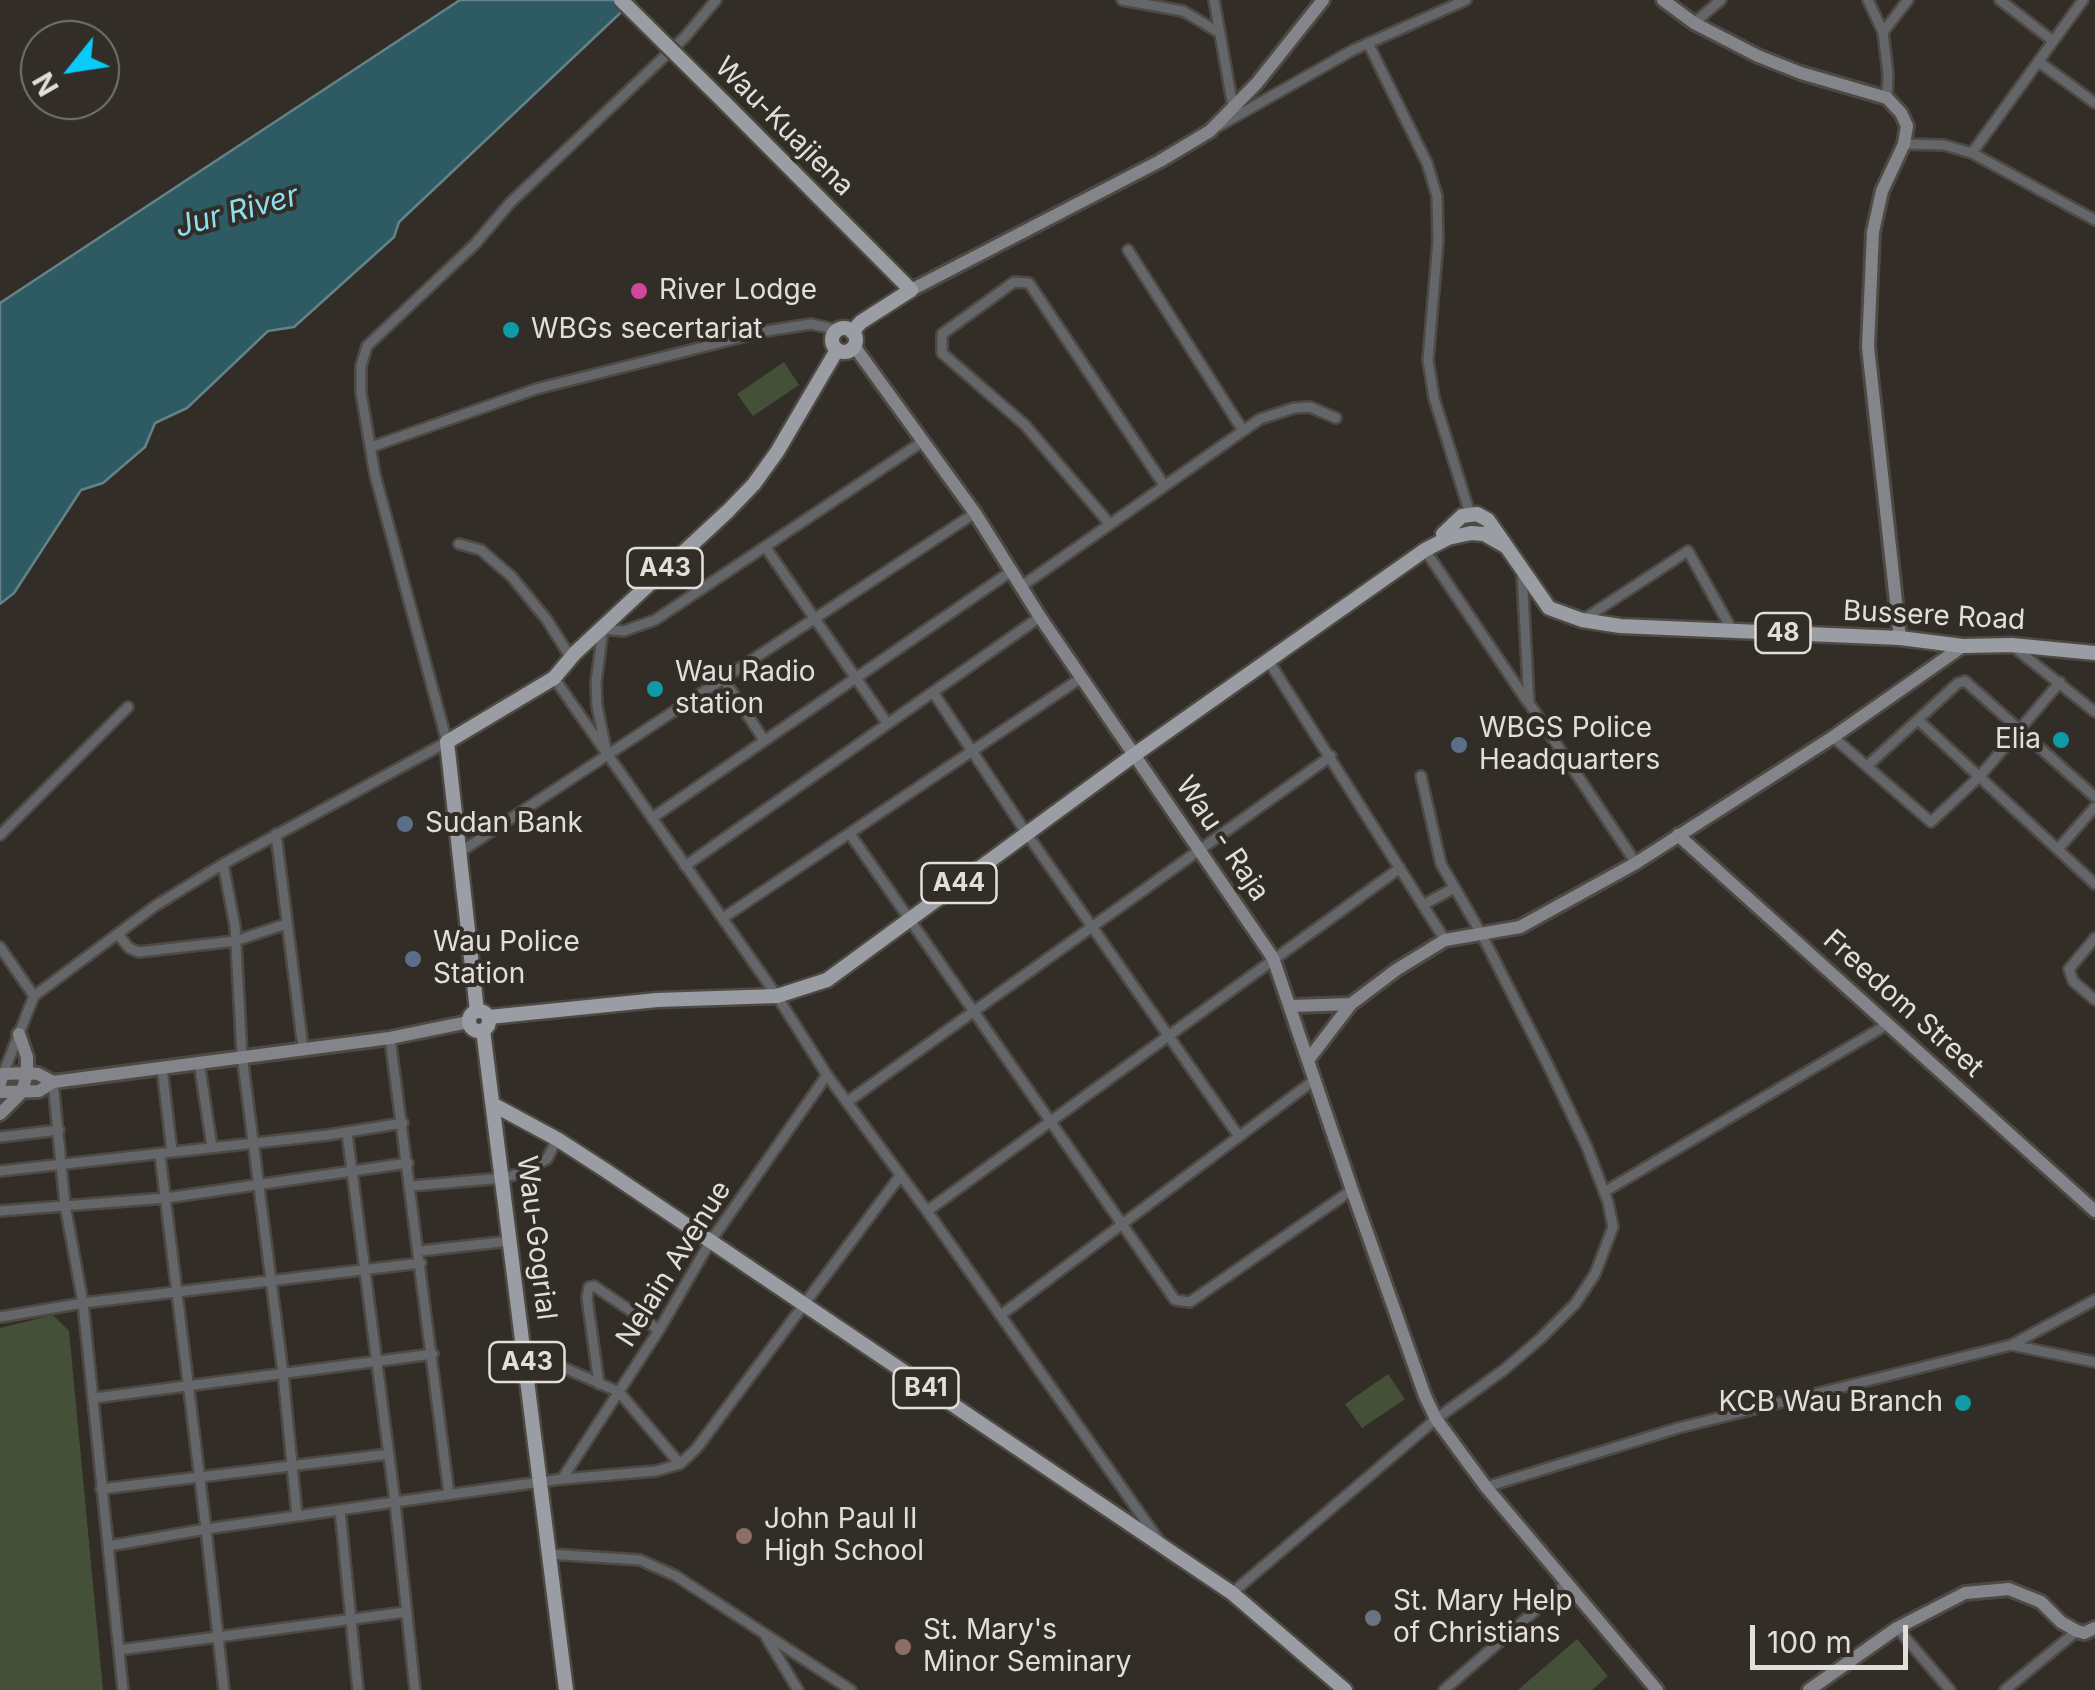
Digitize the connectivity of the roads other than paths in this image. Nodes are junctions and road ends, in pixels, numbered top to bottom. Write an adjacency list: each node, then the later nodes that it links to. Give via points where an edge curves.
1 (621, 0): 28 (main road, Wau-Kuajiena, bridge)
2 (716, 0): 33 (street, via 367,346 361,393)
3 (1122, 0): 16 (street, via 1183,11)
4 (1214, 0): 16 (street)
5 (1323, 0): 22 (street)
6 (1466, 0): 18 (street)
7 (1663, 0): 14 (street)
8 (1721, 0): 14 (street)
9 (1868, 0): 15 (street)
10 (1908, 0): 15 (street)
11 (2000, 0): 17 (street)
12 (2084, 0): 13 (street); 17 (street)
13 (2095, 6)
14 (1694, 23): 20 (street, via 1801,73)
15 (1883, 32): 20 (street)
16 (1220, 33): 22 (street)
17 (2053, 41): 19 (street)
18 (1368, 43): 23 (street); 36 (street, via 1437,196 1428,360)
19 (2039, 62): 21 (street); 25 (street)
20 (1887, 98): 24 (street, via 1906,126)
21 (2095, 104)
22 (1233, 107): 23 (street)
23 (1210, 131): 28 (street)
24 (1904, 144): 25 (street); 51 (street, via 1882,191 1873,232 1868,347)
25 (1972, 153): 26 (street)
26 (2095, 220)
27 (1128, 250): 31 (street)
28 (910, 290): 29 (main road)
29 (848, 336): 32 (street, Wau - Raja); 33 (street, via 811,324 766,330 536,389); 49 (main road, A43, via 832,340 838,350 754,484)
30 (1336, 418): 31 (street, via 1294,408)
31 (1242, 429): 34 (street)
32 (922, 442): 35 (street, Wau - Raja); 41 (street)
33 (370, 448): 71 (street)
34 (1164, 484): 37 (street); 37 (street, via 1029,283 1014,282 942,334 942,353 1025,425)
35 (975, 512): 43 (street, Wau - Raja); 47 (street)
36 (1470, 514): 38 (main road, A44, via 1442,534); 40 (main road, Bussere Road, via 1488,520)
37 (1109, 524): 45 (street)
38 (1448, 538): 40 (main road, via 1484,534); 42 (main road, A44)
39 (459, 544): 55 (street, via 480,550 512,576)
40 (1505, 546): 44 (main road, Bussere Road / 48)
41 (766, 548): 47 (street); 49 (street, via 654,620 624,631)
42 (1425, 550): 56 (main road, A44); 63 (street)
43 (1013, 570): 45 (street, Wau - Raja); 57 (street)
44 (1522, 572): 48 (main road, Bussere Road / 48, via 1549,608); 63 (street)
45 (1022, 586): 46 (street, Wau - Raja)
46 (1040, 617): 60 (street, Wau - Raja); 62 (street)
47 (814, 618): 57 (street); 59 (street)
48 (1582, 620): 50 (main road, Bussere Road / 48); 50 (street, via 1688,551)
49 (603, 629): 55 (main road, A43); 74 (street, via 596,694)
50 (1732, 630): 51 (main road, Bussere Road / 48)
51 (1900, 638): 53 (main road, Bussere Road / 48)
52 (2012, 645): 53 (main road, Bussere Road / 48); 54 (main road, Bussere Road / 48); 61 (street)
53 (1963, 646): 69 (street)
54 (2095, 653)
55 (571, 658): 58 (main road, A43)
56 (1268, 660): 73 (main road, A44); 75 (street)
57 (856, 677): 67 (street); 70 (street)
58 (554, 678): 71 (main road, A43); 74 (street)
59 (723, 678): 70 (street); 74 (street)
60 (1081, 678): 72 (street); 73 (street, Wau - Raja)
61 (2060, 682): 65 (street); 68 (street)
62 (933, 692): 67 (street); 72 (street)
63 (1529, 704): 90 (street)
64 (128, 707): 82 (street)
65 (2095, 712)
66 (1918, 720): 68 (street, via 1965,681); 76 (street); 78 (street)
67 (887, 723): 92 (street)
68 (2021, 730): 78 (street); 79 (street)
69 (1834, 737): 76 (street); 86 (street)
70 (764, 740): 81 (street)
71 (447, 742): 83 (street); 89 (main road, Wau-Gogrial / A43)
72 (974, 750): 84 (street); 85 (street)
73 (1134, 755): 85 (main road, A44); 87 (street, Wau - Raja)
74 (607, 756): 81 (street); 89 (street)
75 (1331, 756): 87 (street); 93 (street)
76 (1867, 766): 78 (street, via 1931,822)
77 (1421, 776): 95 (street, via 1434,844)
78 (1980, 776): 88 (street)
79 (2095, 796)
80 (2095, 807): 88 (street)
81 (652, 818): 92 (street)
82 (0, 834)
83 (276, 834): 91 (street); 99 (street)
84 (850, 834): 97 (street); 98 (street)
85 (1027, 834): 98 (main road, A44); 100 (street)
86 (1678, 835): 90 (street); 115 (street, Freedom Street)
87 (1199, 848): 100 (street); 107 (street, Wau - Raja)
88 (2058, 850): 94 (street)
89 (459, 853): 114 (main road, Wau-Gogrial / A43)
90 (1636, 863): 102 (street, via 1520,928)
91 (223, 864): 101 (street); 105 (street)
92 (685, 866): 97 (street)
93 (1400, 868): 96 (street); 107 (street)
94 (2094, 882)
95 (1454, 888): 96 (street); 102 (street)
96 (1424, 905): 104 (street)
97 (723, 918): 109 (street)
98 (909, 919): 109 (main road, A44, via 827,980); 113 (street)
99 (286, 924): 105 (street); 119 (street)
100 (1094, 926): 113 (street); 117 (street)
101 (118, 934): 105 (street, via 139,952); 108 (street)
102 (1482, 935): 104 (street); 154 (street)
103 (2095, 938): 110 (street, via 2068,969)
104 (1445, 940): 111 (street)
105 (235, 942): 120 (street)
106 (0, 947): 108 (street)
107 (1273, 958): 112 (street, Wau - Raja); 117 (street)
108 (34, 996): 116 (street)
109 (777, 996): 114 (main road, A44, via 657,1000); 125 (street)
110 (2095, 1000)
111 (1351, 1004): 112 (street); 121 (street)
112 (1292, 1006): 121 (street, Wau - Raja)
113 (972, 1012): 131 (street); 134 (street)
114 (479, 1020): 118 (street); 132 (main road, Wau-Gogrial / A43)
115 (1888, 1024): 154 (street); 159 (street, Freedom Street)
116 (19, 1034): 124 (street); 126 (street)
117 (1168, 1034): 134 (street); 138 (street)
118 (390, 1038): 119 (street); 135 (street)
119 (303, 1048): 120 (street)
120 (242, 1056): 122 (street); 141 (street)
121 (1308, 1060): 127 (street, Wau - Raja)
122 (199, 1062): 123 (street); 142 (street)
123 (162, 1068): 128 (street); 143 (street)
124 (28, 1073): 126 (street); 128 (street); 130 (street)
125 (827, 1076): 131 (street); 162 (street, Nelain Avenue)
126 (2, 1078)
127 (1314, 1081): 138 (street); 153 (street, Wau - Raja)
128 (53, 1082): 130 (street); 136 (street)
129 (0, 1092): 130 (street)
130 (22, 1092): 133 (street)
131 (848, 1102): 149 (street)
132 (494, 1105): 140 (main road, B41); 150 (main road, Wau-Gogrial / A43)
133 (0, 1114)
134 (1050, 1122): 158 (street); 160 (street)
135 (403, 1123): 137 (street); 145 (street)
136 (59, 1130): 139 (street); 146 (street)
137 (347, 1133): 141 (street); 147 (street)
138 (1238, 1135): 160 (street)
139 (0, 1137)
140 (557, 1139): 150 (street, via 546,1159); 162 (main road, B41)
141 (253, 1144): 142 (street); 151 (street)
142 (212, 1148): 143 (street)
143 (172, 1152): 144 (street)
144 (160, 1154): 146 (street); 155 (street)
145 (408, 1163): 147 (street); 152 (street)
146 (62, 1166): 148 (street); 156 (street)
147 (354, 1170): 151 (street); 165 (street)
148 (0, 1171)
149 (900, 1176): 158 (street); 170 (street)
150 (503, 1178): 152 (street); 161 (main road, Wau-Gogrial / A43)
151 (257, 1184): 155 (street); 166 (street)
152 (411, 1186): 163 (street)
153 (1352, 1190): 160 (street, via 1185,1303 1175,1300); 184 (street, Wau - Raja)
154 (1604, 1192): 184 (street, via 1613,1228 1575,1304 1505,1369)
155 (166, 1198): 156 (street); 167 (street)
156 (66, 1206): 157 (street); 169 (street)
157 (0, 1211)
158 (927, 1211): 171 (street)
159 (2095, 1211)
160 (1122, 1222): 171 (street)
161 (510, 1241): 163 (street); 176 (main road, Wau-Gogrial / A43)
162 (710, 1242): 170 (main road, B41); 173 (street, Nelain Avenue)
163 (420, 1251): 164 (street)
164 (421, 1263): 165 (street); 175 (street)
165 (368, 1270): 166 (street); 177 (street)
166 (271, 1281): 167 (street); 179 (street)
167 (176, 1292): 169 (street); 181 (street)
168 (2095, 1300): 174 (street)
169 (83, 1303): 172 (street); 183 (street)
170 (805, 1306): 186 (street); 198 (main road, B41)
171 (1001, 1315): 198 (street)
172 (0, 1317)
173 (659, 1330): 180 (street, via 589,1287); 182 (street, Nelain Avenue)
174 (2011, 1345): 178 (street); 191 (street, via 1678,1428)
175 (433, 1354): 177 (street); 193 (street)
176 (526, 1360): 180 (street, via 551,1362); 190 (main road, Wau-Gogrial / A43)
177 (378, 1362): 179 (street); 185 (street)
178 (2095, 1362)
179 (284, 1372): 181 (street); 187 (street)
180 (599, 1384): 182 (street)
181 (188, 1386): 183 (street); 188 (street)
182 (619, 1392): 186 (street); 189 (street, Nelain Avenue)
183 (94, 1398): 192 (street)
184 (1436, 1419): 191 (street, Wau - Raja); 202 (street)
185 (389, 1454): 187 (street); 194 (street)
186 (680, 1464): 189 (street)
187 (293, 1467): 188 (street); 196 (street)
188 (201, 1477): 192 (street); 197 (street)
189 (562, 1479): 190 (street)
190 (541, 1482): 193 (street); 200 (main road, Wau-Gogrial / A43)
191 (1486, 1488): 201 (street, Wau - Raja)
192 (101, 1489): 199 (street)
193 (449, 1494): 194 (street)
194 (396, 1502): 195 (street); 203 (street)
195 (340, 1510): 196 (street); 204 (street)
196 (298, 1516): 197 (street)
197 (206, 1529): 199 (street); 209 (street)
198 (1162, 1544): 202 (main road, B41)
199 (109, 1546): 210 (street)
200 (549, 1554): 207 (street, via 640,1560); 215 (main road, Wau-Gogrial / A43)
201 (1567, 1583): 219 (street); 220 (street, Wau - Raja)
202 (1232, 1592): 218 (main road, B41)
203 (406, 1612): 204 (street); 214 (street)
204 (350, 1620): 209 (street); 213 (street)
205 (1897, 1628): 208 (street, via 1964,1593 2008,1589 2041,1602); 221 (street); 222 (street)
206 (2095, 1628): 208 (street)
207 (763, 1631): 216 (street); 217 (street)
208 (2077, 1631): 223 (street)
209 (218, 1639): 210 (street); 212 (street)
210 (118, 1650): 211 (street)
211 (123, 1690)
212 (224, 1690)
213 (358, 1690)
214 (415, 1690)
215 (566, 1690)
216 (798, 1690)
217 (851, 1690)
218 (1345, 1690)
219 (1444, 1690)
220 (1657, 1690)
221 (1810, 1690)
222 (1950, 1690)
223 (2005, 1690)

